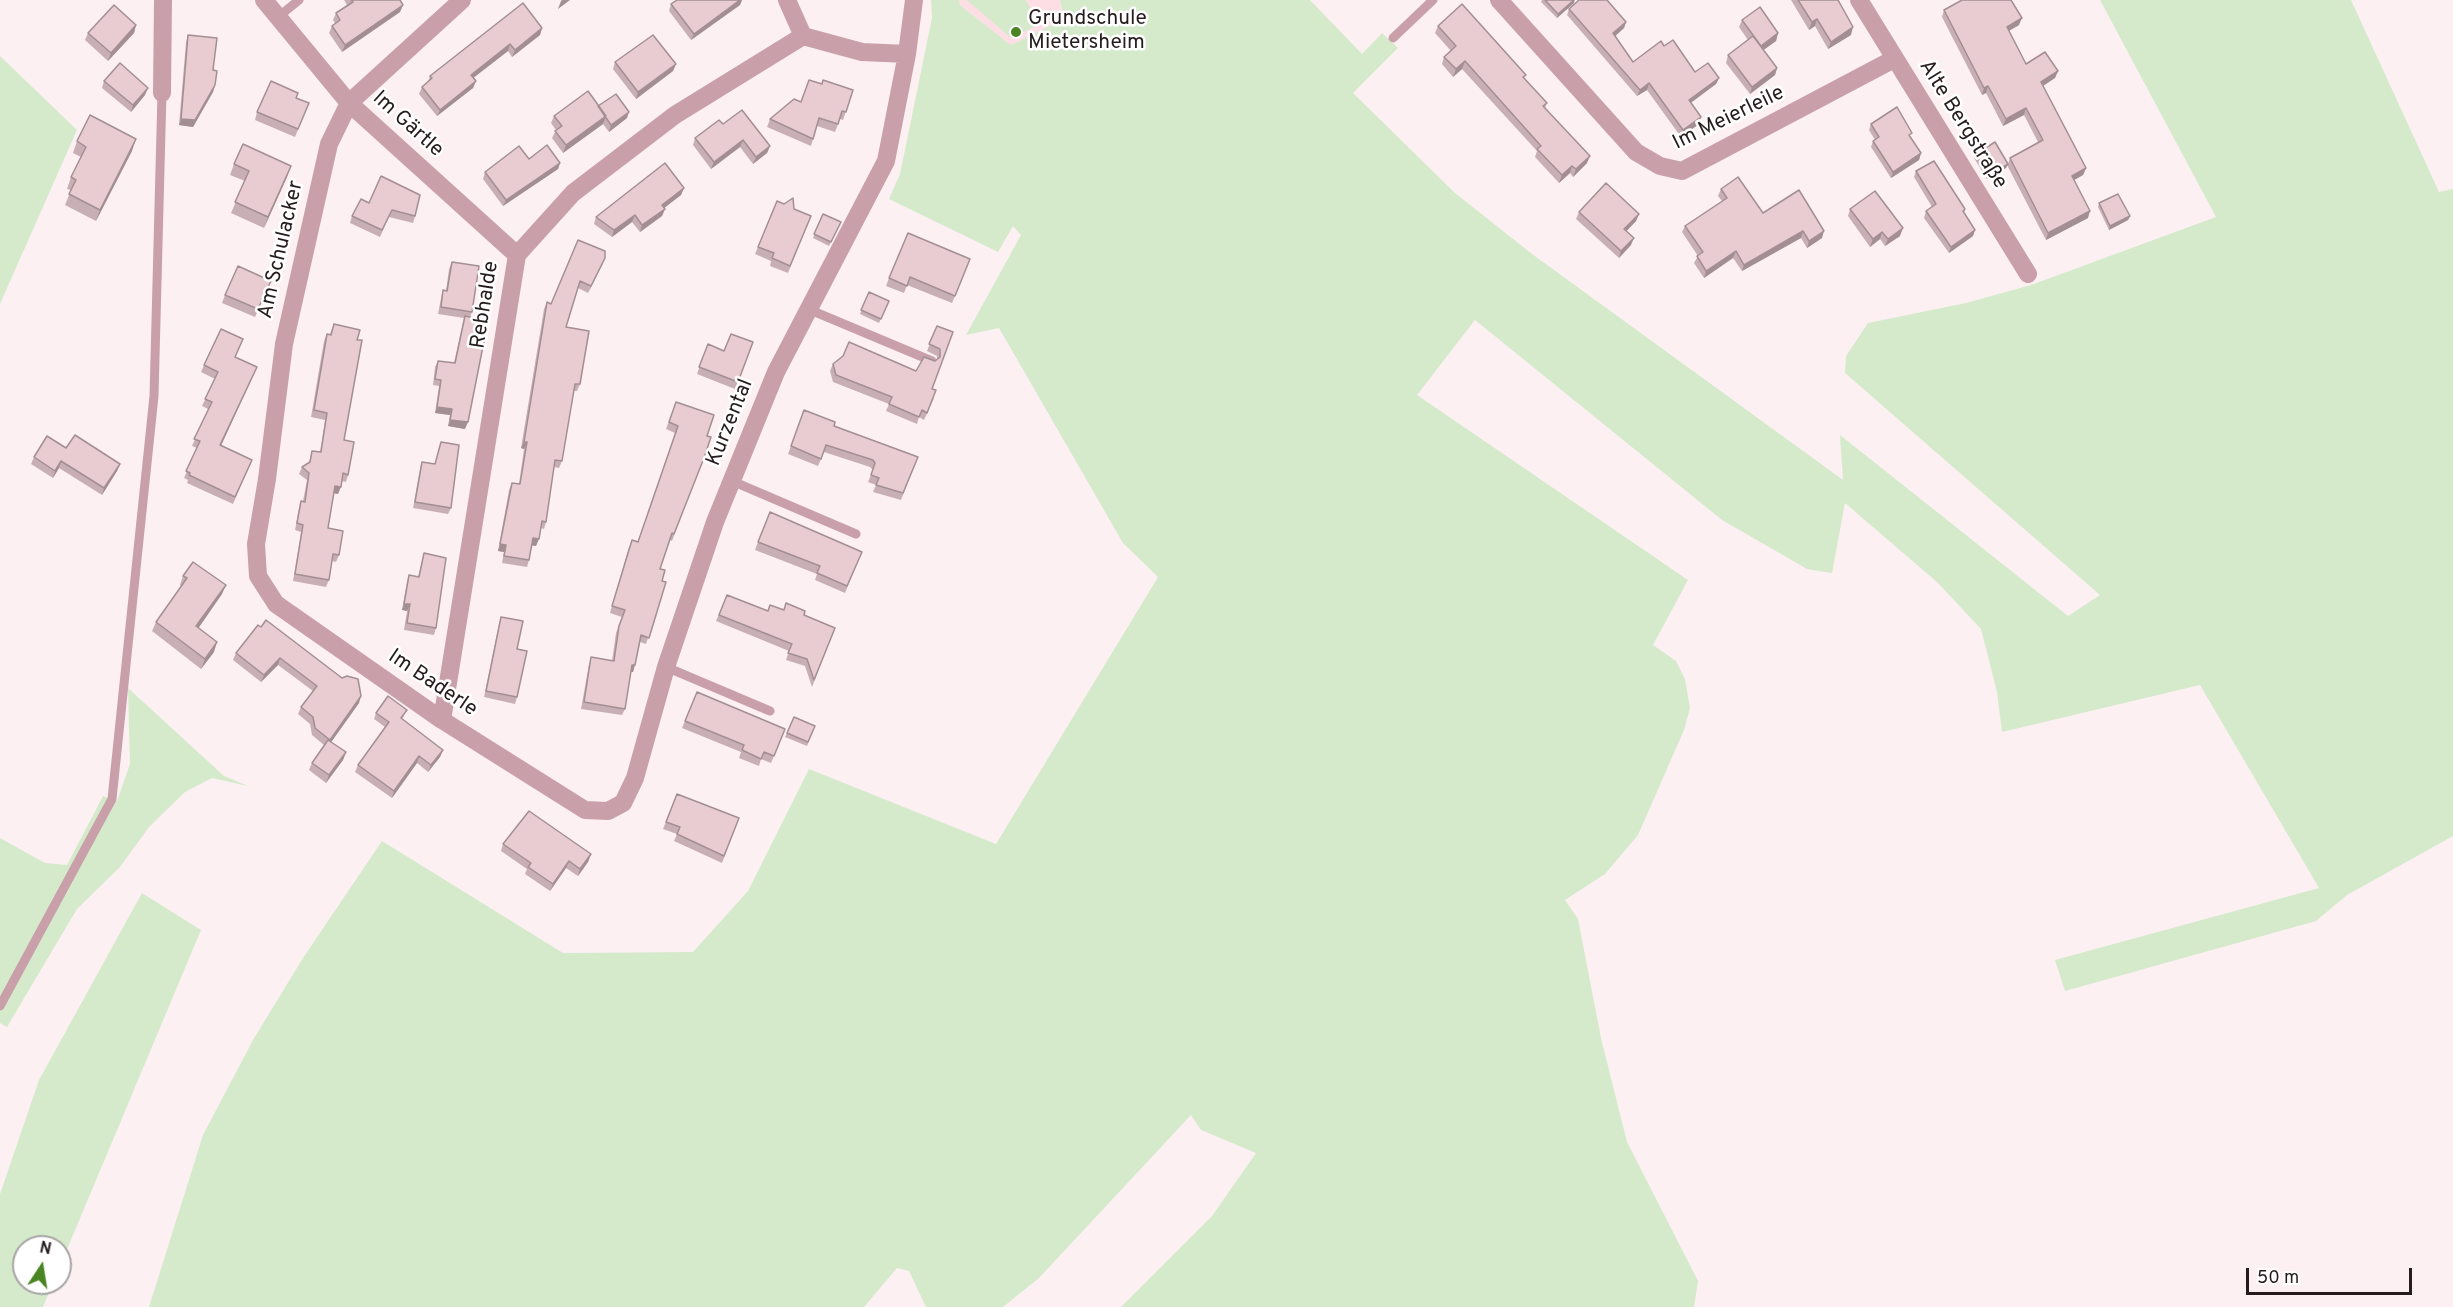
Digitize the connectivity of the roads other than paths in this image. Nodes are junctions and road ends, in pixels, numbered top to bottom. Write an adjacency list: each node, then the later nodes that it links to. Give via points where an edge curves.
1 (163, 0): 15 (street)
2 (264, 0): 10 (street, Im Gärtle)
3 (298, 0): 10 (lane)
4 (462, 0): 16 (street, Am Schulacker)
5 (787, 0): 11 (street)
6 (914, 0): 13 (street, Kurzental)
7 (1432, 0): 12 (lane)
8 (1498, 0): 14 (street, Im Meierleile, via 1636,152 1660,166 1682,171)
9 (1858, 0): 14 (street, Alte Bergstraße)
10 (278, 17): 16 (street, Im Gärtle)
11 (803, 36): 13 (street, via 862,52); 17 (street, Rebhalde, via 675,115 573,194)
12 (1393, 38)
13 (907, 54): 19 (street, Kurzental, via 886,161)
14 (1894, 59): 18 (street, Alte Bergstraße)
15 (162, 93): 28 (lane, via 154,396 112,799)
16 (350, 103): 17 (street, Im Gärtle); 23 (street, Am Schulacker, via 329,144 284,344)
17 (517, 255): 26 (street, Rebhalde)
18 (2028, 274)
19 (808, 309): 20 (lane); 21 (street, Kurzental, via 776,372)
20 (932, 361)
21 (732, 481): 22 (lane); 24 (street, Kurzental)
22 (856, 534)
23 (256, 564): 26 (street, Im Baderle, via 258,576 276,604)
24 (666, 667): 25 (lane); 27 (street, Kurzental, via 635,778 623,803)
25 (770, 711)
26 (442, 720): 27 (street, Im Baderle, via 585,810)
27 (608, 811)
28 (0, 1006)

